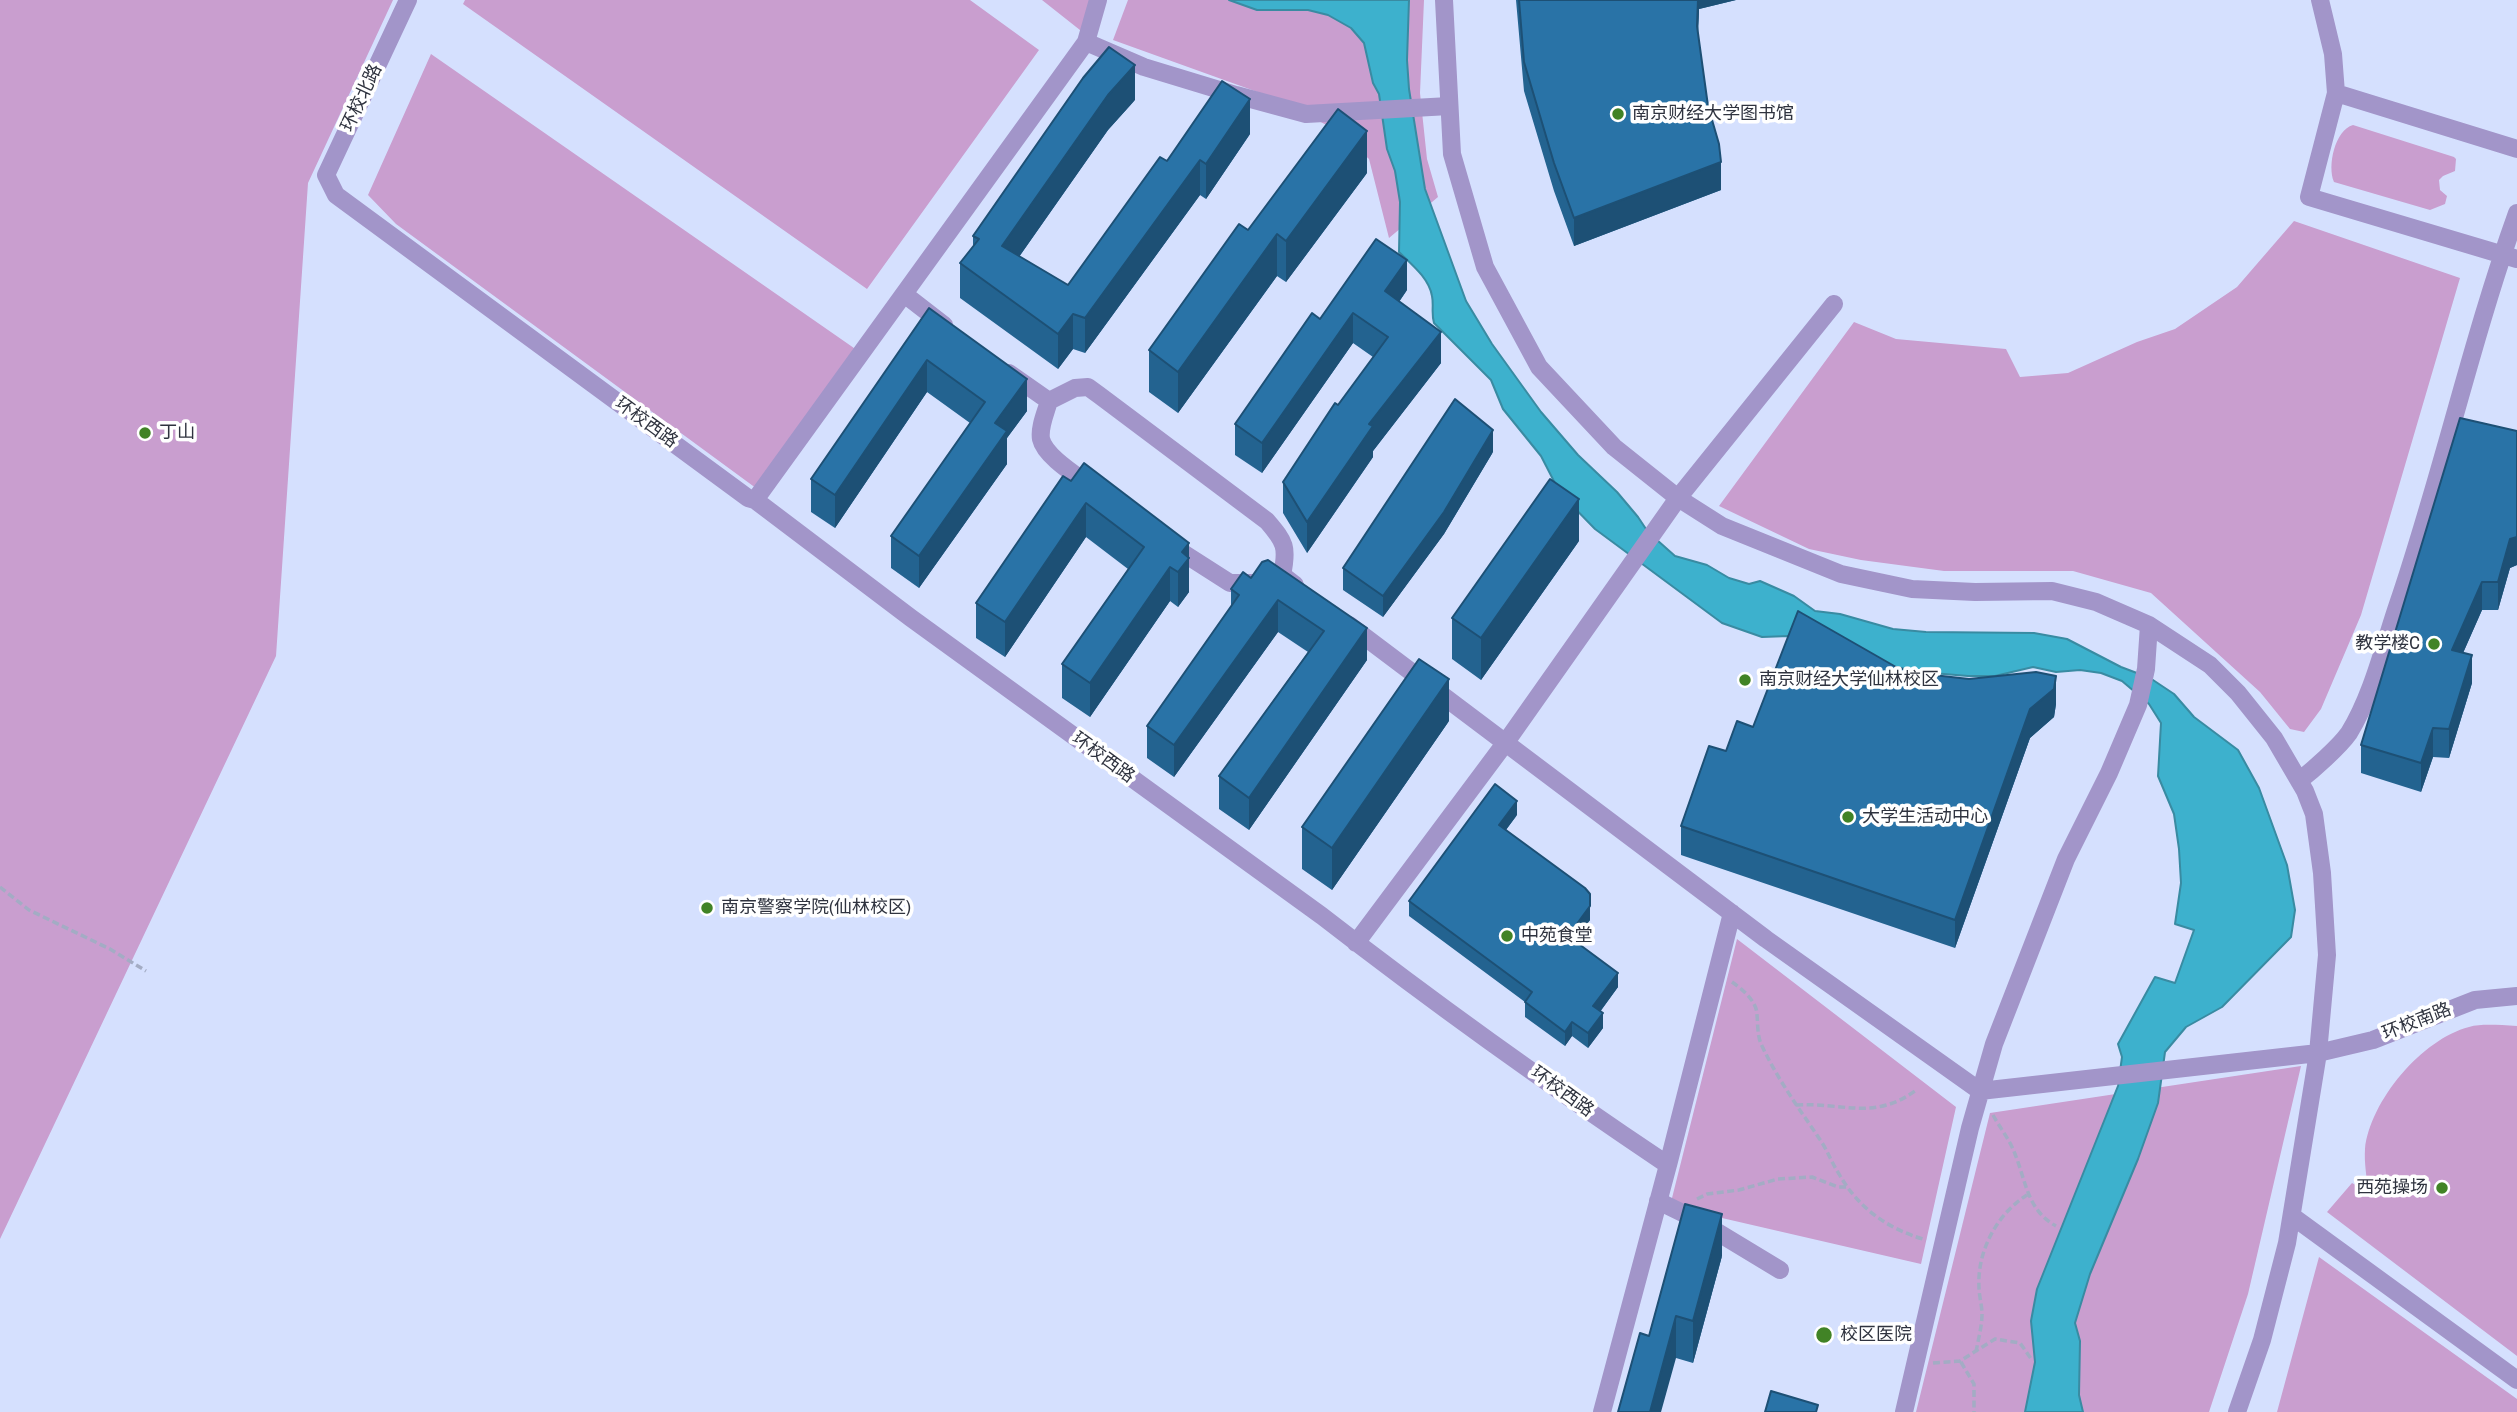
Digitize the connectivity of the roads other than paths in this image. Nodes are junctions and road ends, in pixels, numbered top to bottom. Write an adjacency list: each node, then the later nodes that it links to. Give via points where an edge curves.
1 (408, 0): 9 (street, 环校北路, via 326,175)
2 (1098, 0): 5 (street)
3 (1444, 0): 7 (street)
4 (2320, 0): 6 (street, via 2333,54)
5 (1086, 42): 7 (street, via 1144,67 1306,114); 12 (street)
6 (2336, 93): 8 (street); 11 (street, via 2309,197)
7 (1449, 106): 18 (street, via 1452,154 1485,267 1539,367 1614,447)
8 (2517, 149)
9 (337, 195): 19 (street, 环校西路)
10 (2517, 213): 11 (street)
11 (2510, 256): 26 (street, via 2362,706 2348,735)
12 (904, 294): 14 (street); 19 (street)
13 (1834, 304): 18 (street)
14 (954, 333)
15 (996, 365): 16 (street)
16 (1049, 401): 17 (street, via 1041,438 1048,453); 21 (street, via 1088,387 1267,521 1283,540)
17 (1105, 497)
18 (1678, 498): 24 (street, via 1723,526 1841,574 1912,589 2052,591 2096,602); 25 (street)
19 (755, 500): 28 (street, 环校西路)
20 (1153, 532): 21 (street, via 1230,583 1257,584)
21 (1282, 575): 22 (street)
22 (1314, 599)
23 (1336, 615): 25 (street)
24 (2148, 625): 26 (street, via 2210,665 2238,693 2274,738); 31 (street, via 2147,669 2138,705 2066,859)
25 (1506, 742): 27 (street); 28 (street)
26 (2300, 781): 30 (street, via 2314,814 2322,873 2327,955)
27 (1732, 913): 31 (street); 32 (street)
28 (1356, 943): 32 (street, 环校西路)
29 (2517, 996): 30 (street, 环校南路, via 2475,1000 2392,1033)
30 (2318, 1053): 31 (street, 环校南路); 34 (street)
31 (1980, 1091): 38 (street)
32 (1668, 1165): 33 (street)
33 (1658, 1201): 35 (street); 37 (street)
34 (2292, 1216): 36 (street); 39 (street, via 2262,1340)
35 (1780, 1270)
36 (2517, 1380)
37 (1602, 1412)
38 (1904, 1412)
39 (2237, 1412)

